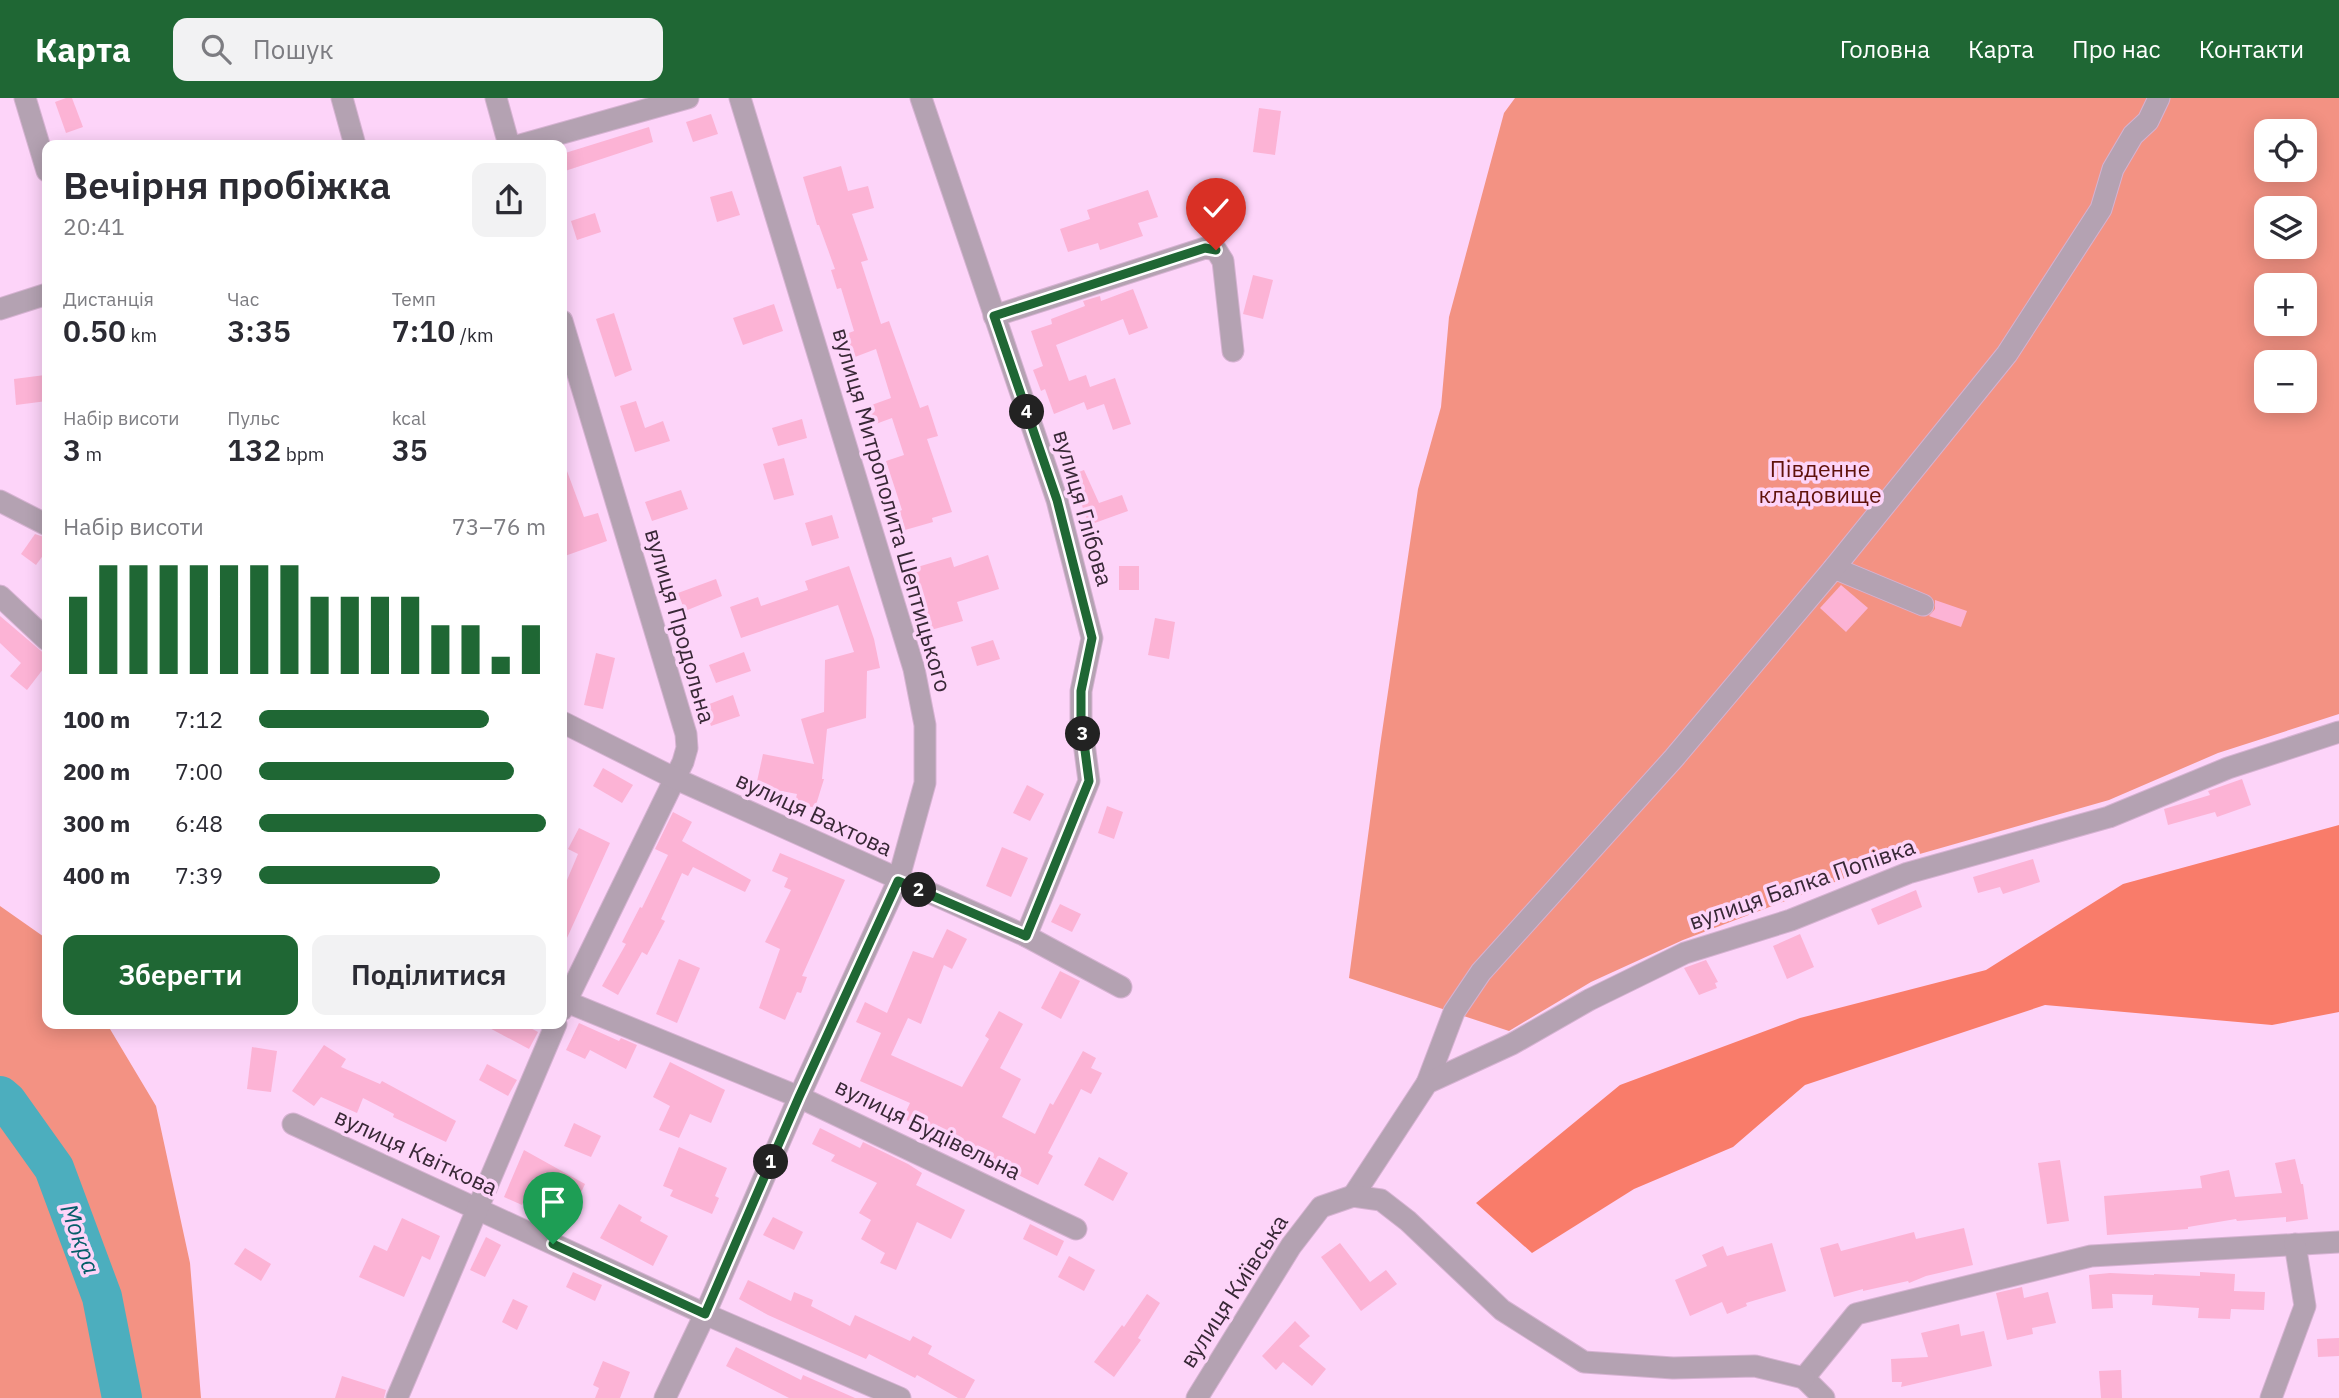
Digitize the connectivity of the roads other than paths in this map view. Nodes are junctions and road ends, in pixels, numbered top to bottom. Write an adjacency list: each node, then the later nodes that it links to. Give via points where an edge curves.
1 (25, 98): 11 (street)
2 (342, 98): 8 (street)
3 (496, 98): 9 (street)
4 (688, 98): 10 (street)
5 (740, 98): 26 (street, вулиця Митрополита Шептицького, via 916,680 925,725 925,783)
6 (920, 98): 14 (street, вулиця Глібова)
7 (2159, 98): 19 (street, via 2113,169 2101,208 2007,354)
8 (354, 140)
9 (508, 140)
10 (538, 140)
11 (42, 154)
12 (42, 296): 13 (street)
13 (0, 309)
14 (994, 316): 16 (street, via 1205,248 1216,250 1223,261); 27 (street, вулиця Глібова, via 1057,500 1092,638 1081,691 1089,781)
15 (567, 338): 25 (street, вулиця Продольна, via 686,734 687,748)
16 (1233, 351)
17 (0, 501): 18 (street)
18 (42, 522)
19 (1834, 568): 21 (street); 32 (street, via 1674,758 1480,972 1454,1012)
20 (0, 596): 22 (street)
21 (1923, 605)
22 (42, 635)
23 (567, 724): 25 (street, вулиця Вахтова)
24 (2339, 732): 32 (street, вулиця Балка Попівка, via 2228,768 2109,817 1908,873 1791,920 1685,953)
25 (674, 778): 26 (street, вулиця Вахтова); 29 (street, вулиця Продольна)
26 (898, 881): 27 (street, вулиця Вахтова); 33 (street, вулиця Митрополита Шептицького)
27 (1026, 936): 28 (street, вулиця Вахтова)
28 (1121, 987)
29 (567, 996)
30 (567, 1006): 33 (street, вулиця Будівельна)
31 (554, 1029): 36 (street)
32 (1427, 1083): 35 (street)
33 (799, 1097): 37 (street, вулиця Будівельна); 40 (street, вулиця Митрополита Шептицького)
34 (293, 1124): 36 (street, вулиця Квіткова)
35 (1353, 1196): 41 (street, via 1381,1200 1502,1310 1584,1363 1755,1366); 45 (street, вулиця Київська, via 1321,1207 1291,1247)
36 (477, 1210): 40 (street, вулиця Квіткова); 42 (street)
37 (1076, 1229)
38 (2339, 1242): 39 (street)
39 (2295, 1244): 41 (street, via 2091,1256 1856,1314); 47 (street, via 2305,1306)
40 (705, 1314): 43 (street, вулиця Митрополита Шептицького); 44 (street, вулиця Квіткова)
41 (1804, 1378): 46 (street)
42 (397, 1398)
43 (665, 1398)
44 (900, 1398)
45 (1198, 1398)
46 (1824, 1398)
47 (2271, 1398)

